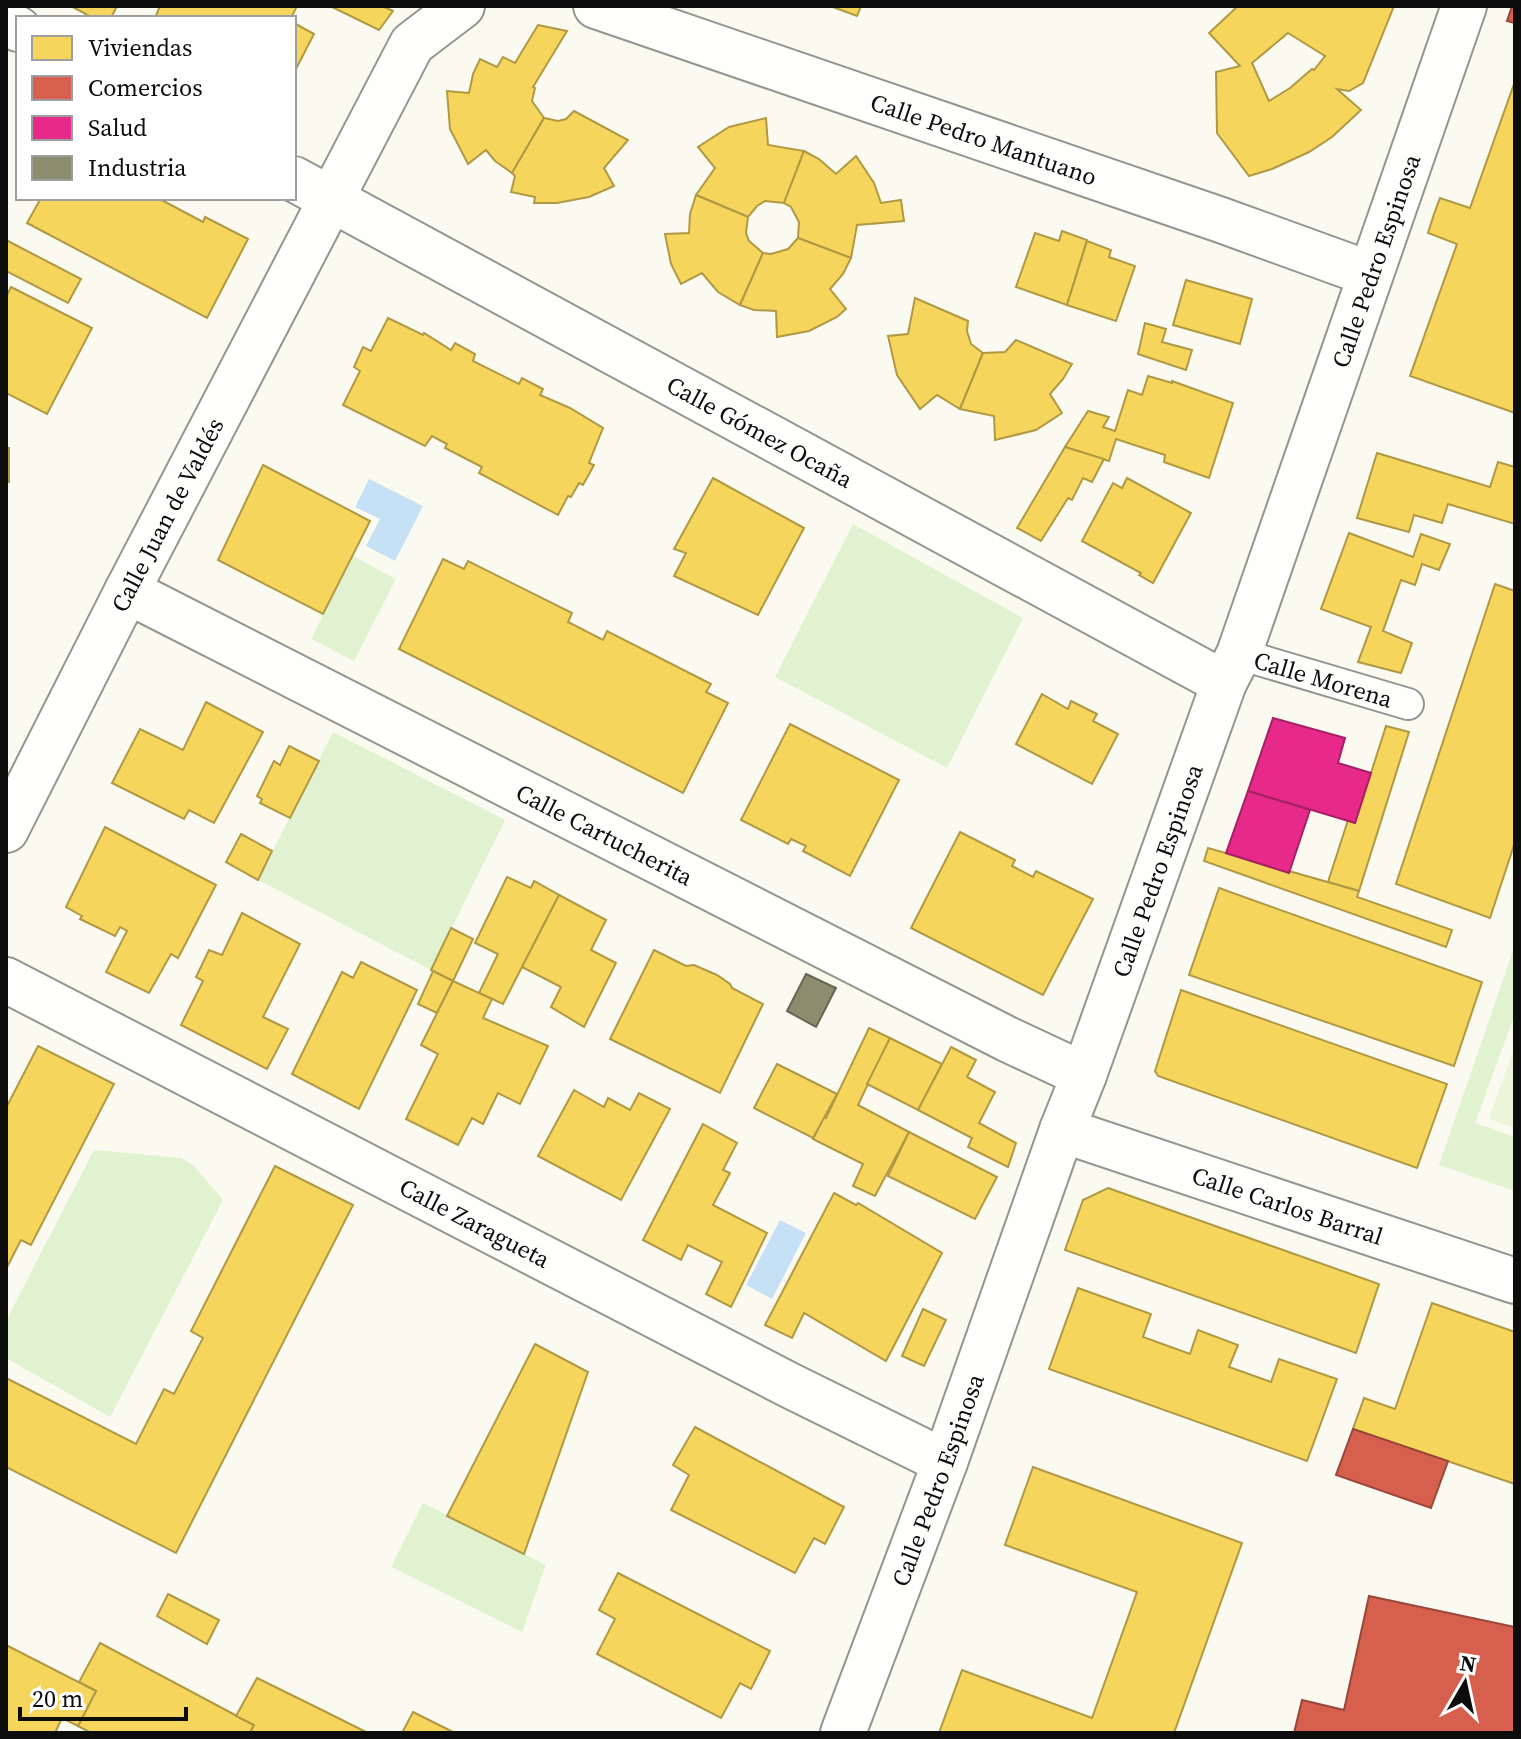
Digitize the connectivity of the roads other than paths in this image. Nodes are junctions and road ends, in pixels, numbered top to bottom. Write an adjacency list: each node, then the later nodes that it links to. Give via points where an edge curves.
1 (462, 6): 4 (street, via 412,44)
2 (596, 6): 5 (street, Calle Pedro Mantuano)
3 (1464, 6): 5 (street, Calle Pedro Espinosa)
4 (312, 189): 6 (street, Calle Juan de Valdés); 7 (street, Calle Gómez Ocaña)
5 (1370, 274): 7 (street, Calle Pedro Espinosa)
6 (127, 591): 9 (street, Calle Juan de Valdés); 11 (street, Calle Cartucherita)
7 (1231, 669): 8 (lane, Calle Morena); 11 (street, Calle Pedro Espinosa)
8 (1408, 704)
9 (6, 830)
10 (6, 980): 14 (street, Calle Zaragueta)
11 (1084, 1075): 12 (street, Calle Pedro Espinosa)
12 (1062, 1130): 13 (street, Calle Carlos Barral); 14 (street, Calle Pedro Espinosa)
13 (1515, 1281)
14 (945, 1462): 15 (street, Calle Pedro Espinosa)
15 (843, 1733)

